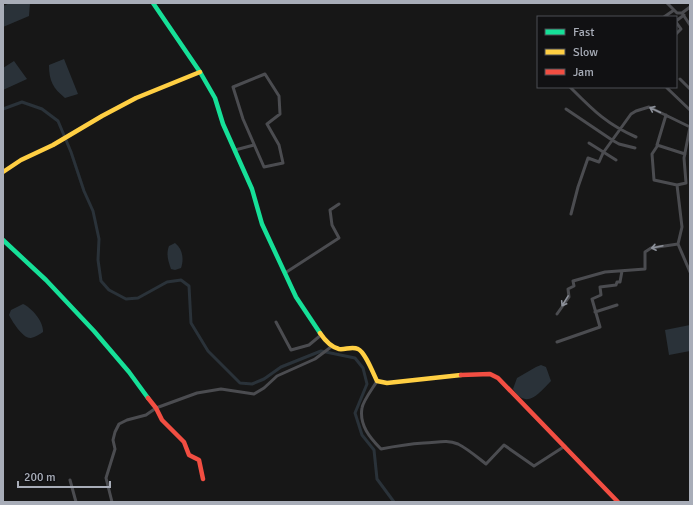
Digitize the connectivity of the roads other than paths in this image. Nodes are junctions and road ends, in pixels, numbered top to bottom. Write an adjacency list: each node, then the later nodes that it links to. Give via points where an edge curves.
1 (153, 3): 11 (street)
2 (667, 3): 4 (street)
3 (690, 7): 5 (street)
4 (674, 10): 5 (street); 6 (street)
5 (683, 14): 7 (street); 9 (street)
6 (665, 16)
7 (677, 21)
8 (677, 23): 10 (street, via 681,29)
9 (690, 25)
10 (677, 33)
11 (200, 72): 27 (street, via 216,98 223,124); 31 (street, via 136,98)
12 (680, 79): 15 (street)
13 (571, 88): 20 (street, via 603,120)
14 (667, 88): 17 (street)
15 (690, 89)
16 (566, 109): 22 (street)
17 (690, 110)
18 (666, 115): 19 (street); 20 (street, one-way to 20, via 649,107 636,110); 25 (street)
19 (690, 127): 29 (street)
20 (619, 130): 21 (street); 22 (street)
21 (636, 137)
22 (612, 140): 26 (street); 28 (street)
23 (590, 143): 28 (street)
24 (254, 145): 24 (street, via 264,167 283,163 279,145 267,124 280,114 279,96 265,74 233,87); 27 (street)
25 (658, 145): 29 (street); 32 (street, via 652,154 654,180)
26 (635, 148)
27 (235, 150): 39 (street, via 252,189 262,224)
28 (604, 153): 30 (street); 34 (street, via 599,162 588,158)
29 (685, 154): 32 (street, via 686,183)
30 (616, 160)
31 (3, 172)
32 (677, 185): 36 (street, via 682,227)
33 (339, 204): 39 (street, via 330,210 332,225 339,238)
34 (571, 214)
35 (3, 240): 48 (street, via 46,280 94,331)
36 (678, 244): 37 (street, one-way to 37, via 651,248 645,252 645,269); 38 (street)
37 (622, 271): 41 (street, via 620,282 600,287 601,295 592,299); 42 (street, one-way to 42, via 605,272 573,281 574,286 568,289 569,297)
38 (690, 272)
39 (285, 273): 44 (street, via 296,297)
40 (618, 305): 41 (street)
41 (595, 312): 45 (street, via 600,327)
42 (557, 314)
43 (276, 322): 44 (street, via 291,350 309,345)
44 (321, 335): 46 (street)
45 (557, 342)
46 (332, 346): 47 (street, via 339,349 358,349 364,354); 48 (street, via 318,357 277,376 254,394 221,389)
47 (377, 381): 49 (street, via 387,383 490,374 498,378); 49 (street, via 362,408 362,422 369,437 381,450 444,440 457,444 486,464 504,445 534,466)
48 (156, 408): 50 (street, via 162,420 184,442 189,455 199,460); 53 (street, via 146,415 119,424 115,432 115,449 106,478)
49 (566, 446): 54 (street)
50 (203, 479)
51 (70, 480): 52 (street)
52 (76, 502)
53 (112, 502)
54 (618, 502)

